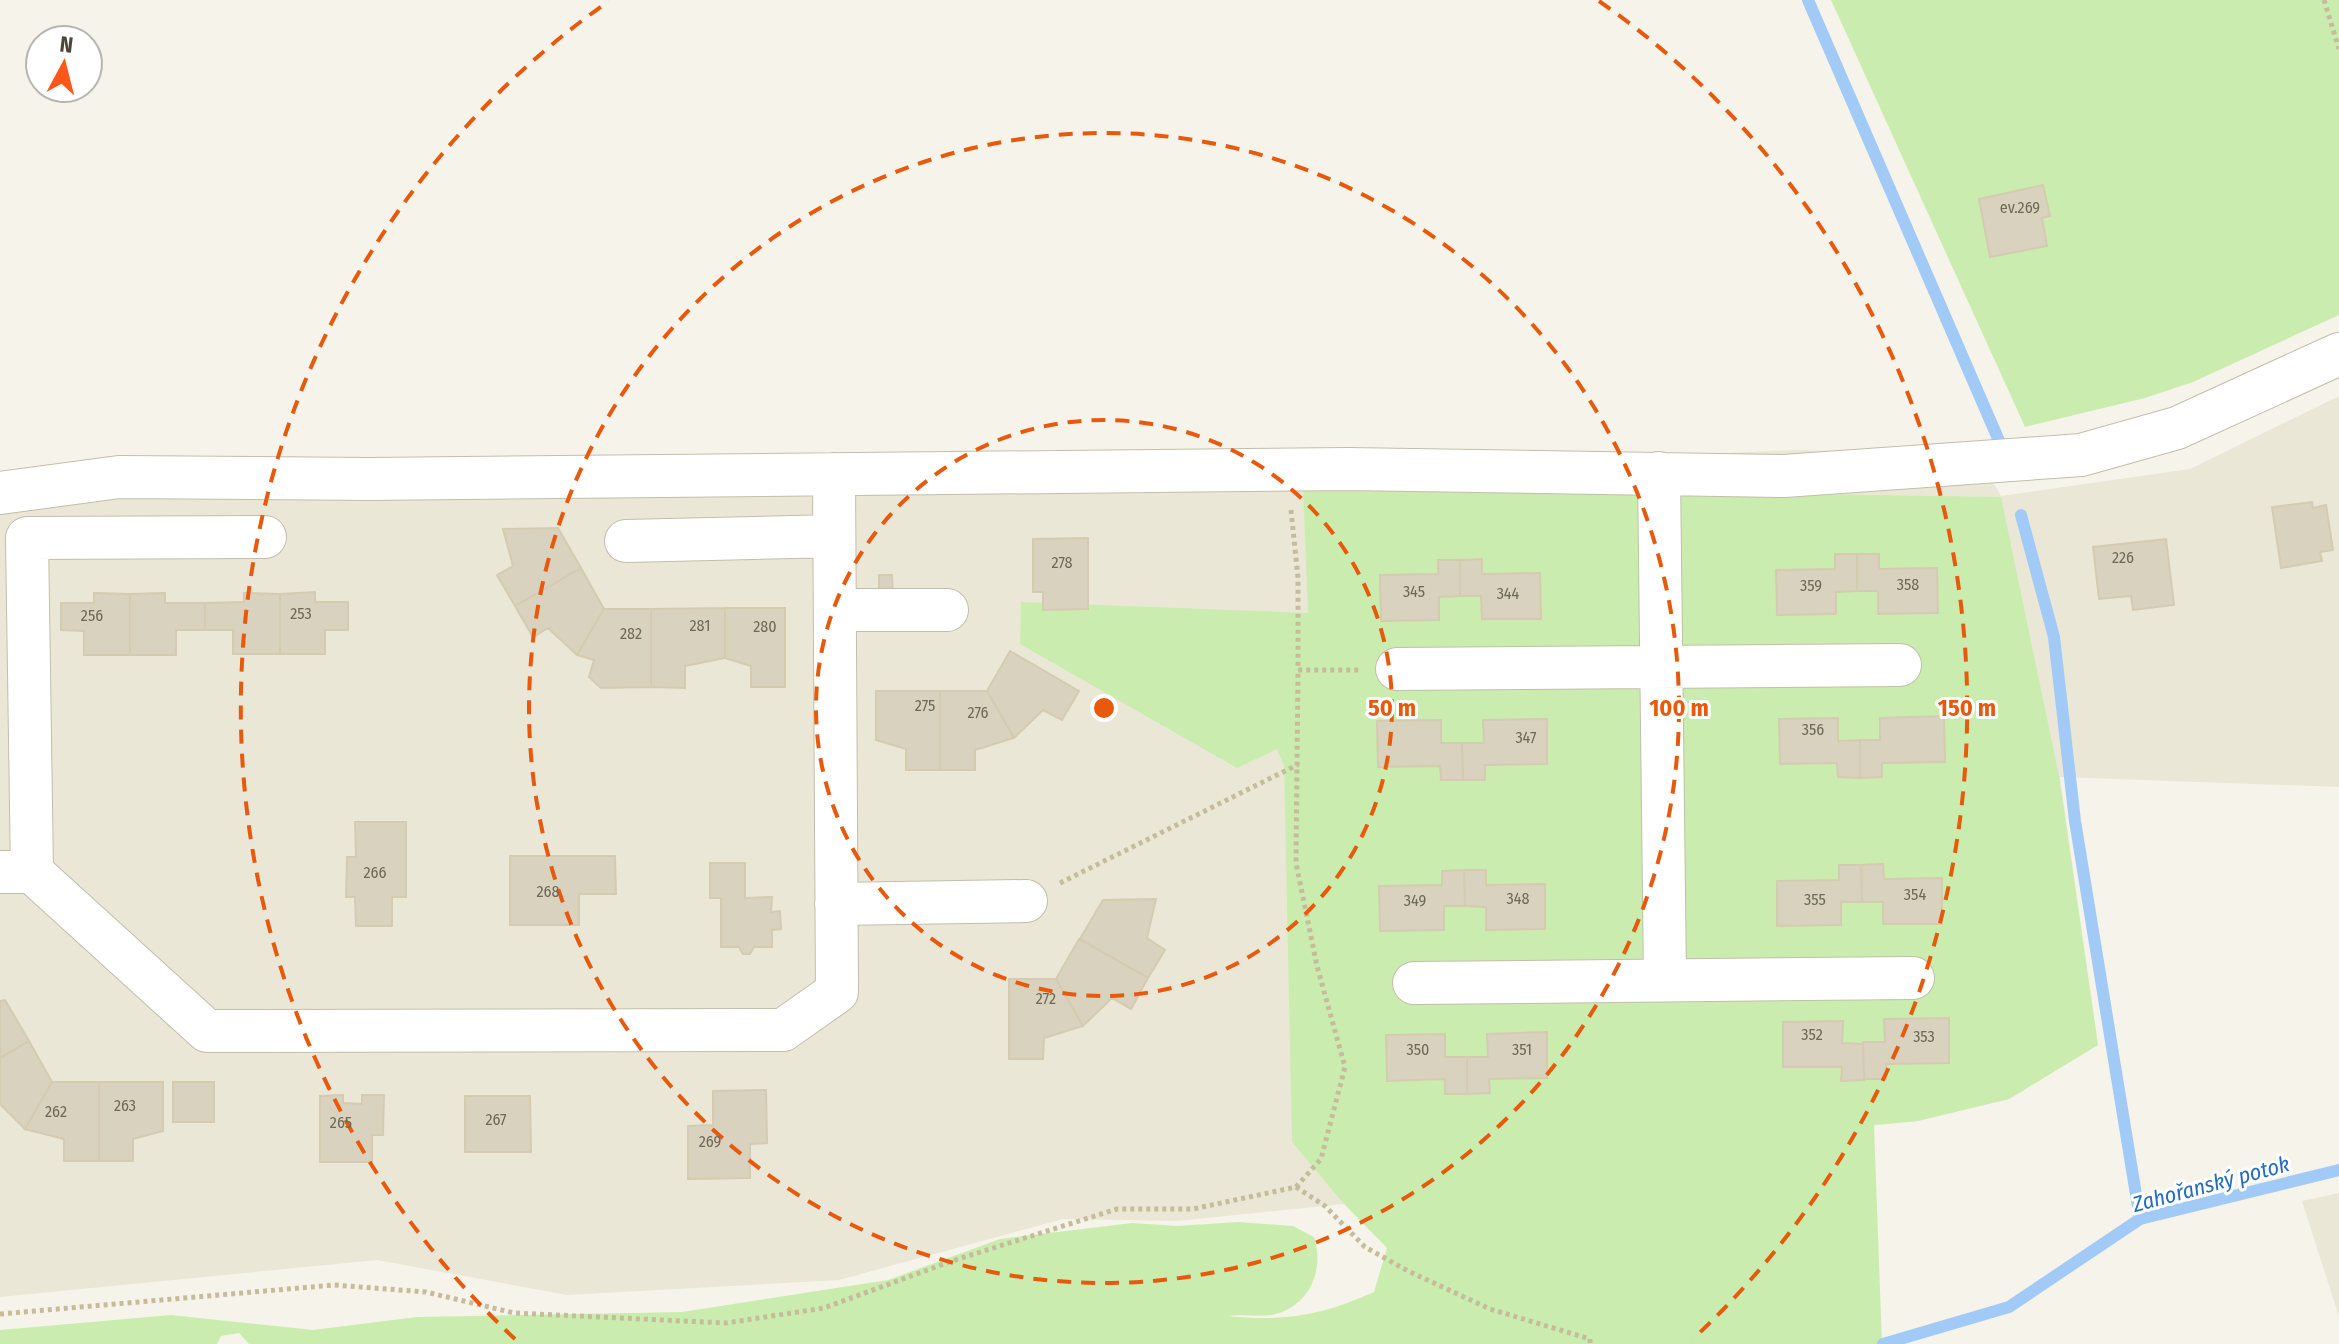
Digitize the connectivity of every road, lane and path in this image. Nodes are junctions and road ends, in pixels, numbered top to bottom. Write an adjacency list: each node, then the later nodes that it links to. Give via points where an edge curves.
1 (2324, 0): 2 (path)
2 (2339, 49)
3 (2339, 354): 5 (street, via 2177,428 2081,455 1784,476)
4 (1287, 469): 5 (street); 6 (street); 16 (path, via 1298,578)
5 (1659, 473): 14 (street)
6 (834, 474): 7 (street, via 119,477); 8 (street)
7 (0, 493)
8 (834, 536): 10 (street); 11 (street)
9 (265, 537): 18 (street, via 27,538)
10 (626, 541)
11 (835, 610): 12 (street); 20 (street)
12 (947, 610)
13 (1900, 665): 14 (street)
14 (1661, 667): 15 (street); 22 (street)
15 (1397, 669): 16 (path)
16 (1298, 670): 17 (path)
17 (1297, 765): 19 (path); 24 (path, via 1296,863 1345,1067 1321,1159)
18 (16, 872): 20 (street, via 207,1031 783,1030 837,992)
19 (1026, 901): 20 (street)
20 (836, 904)
21 (1913, 978): 22 (street)
22 (1665, 980): 23 (street)
23 (1414, 983)
24 (1296, 1187): 25 (path, via 1193,1209 1117,1209 824,1308 726,1323 514,1313 426,1292 334,1285); 26 (path, via 1325,1206 1365,1247 1408,1271 1490,1309 1590,1339)
25 (0, 1314)
26 (1590, 1344)

